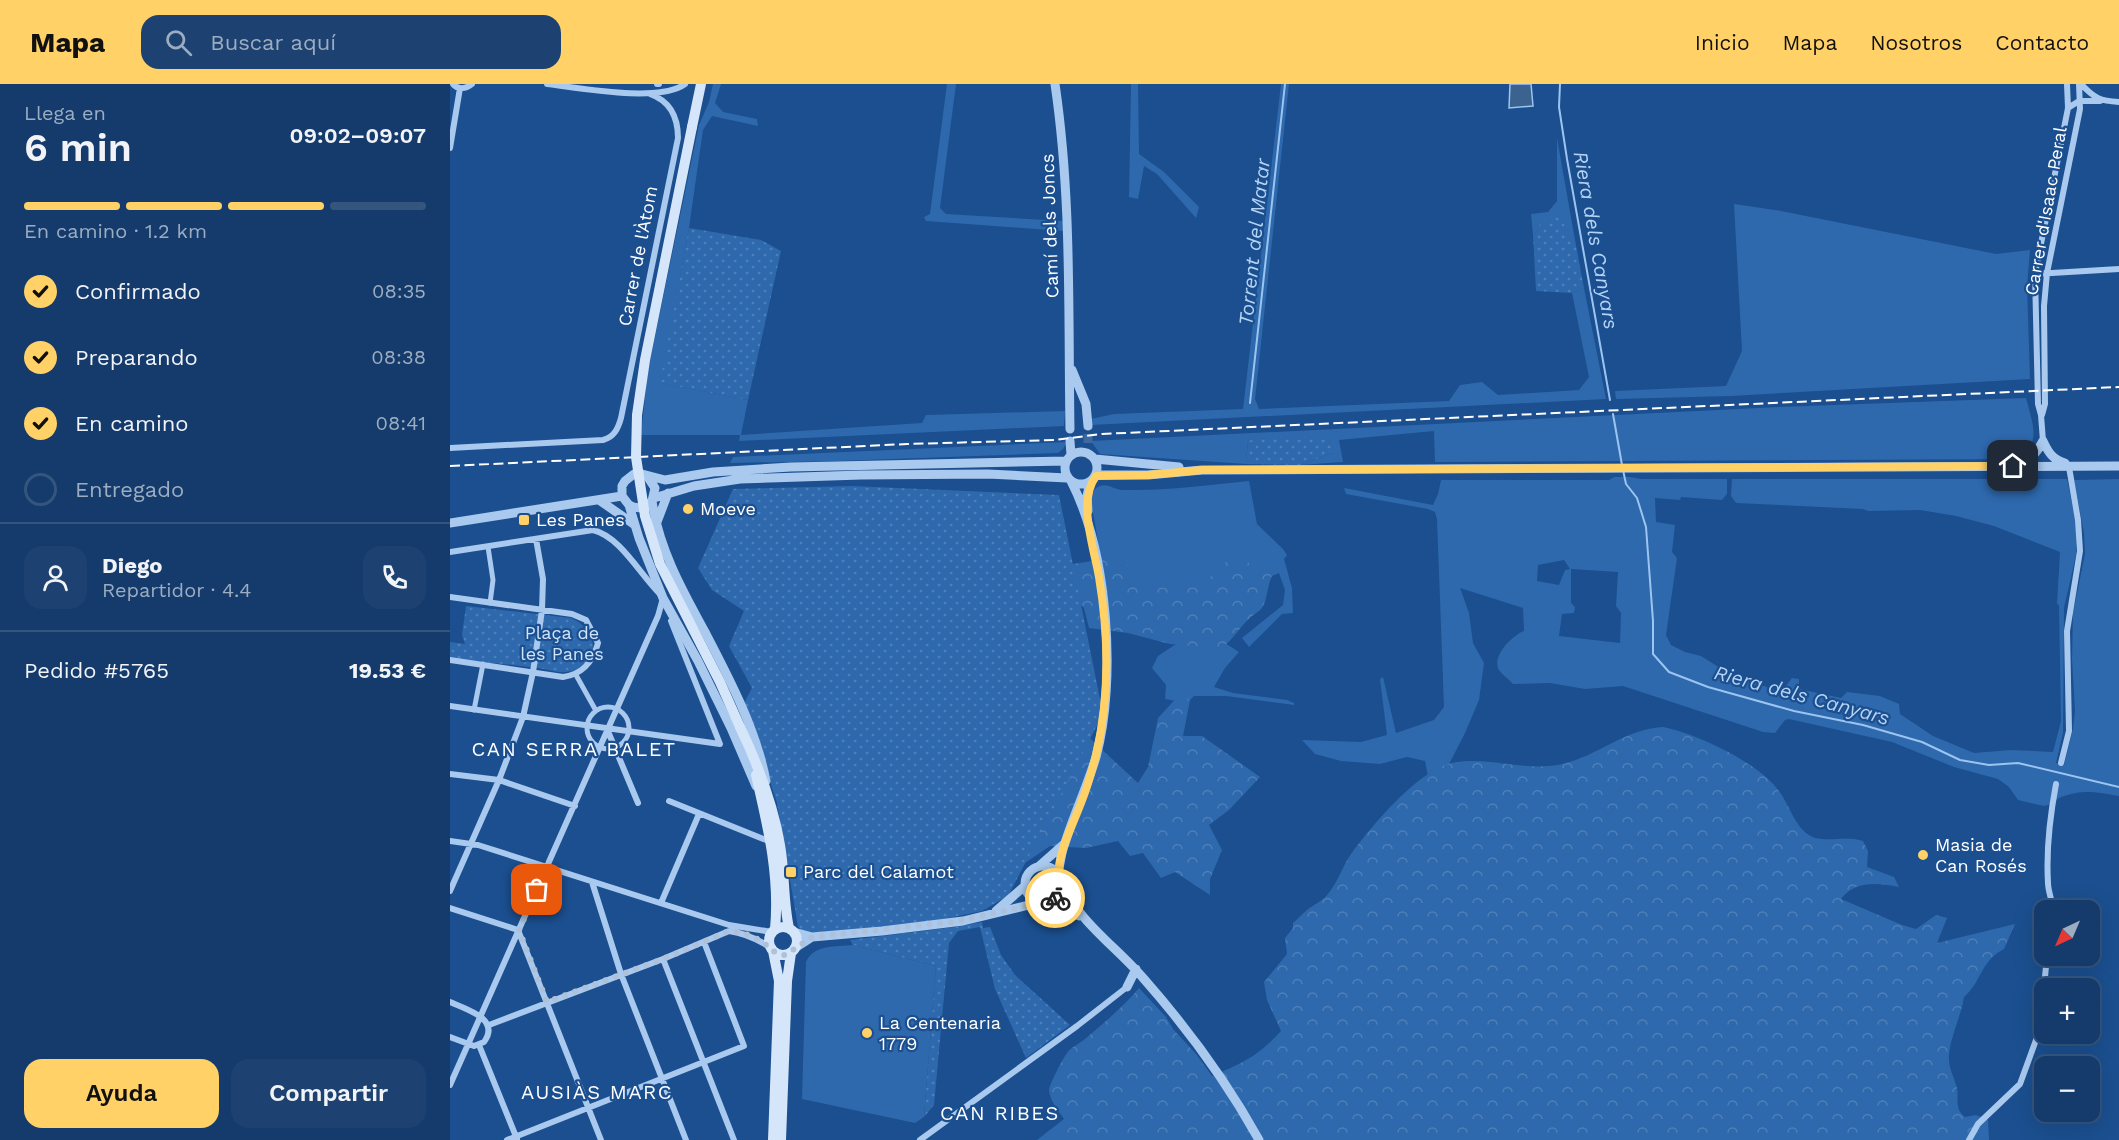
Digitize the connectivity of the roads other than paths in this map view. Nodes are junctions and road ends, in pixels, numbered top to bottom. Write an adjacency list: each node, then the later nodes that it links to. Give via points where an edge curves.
1 (453, 84): 9 (street)
2 (472, 84): 9 (street)
3 (547, 84): 10 (street)
4 (685, 84): 10 (street, via 679,89)
5 (701, 84): 75 (main road, bridge, via 645,360 636,457 645,516 660,564 740,727)
6 (1055, 84): 19 (street, Camí dels Joncs, via 1068,218)
7 (2067, 84): 14 (street, Carrer d'Isaac Peral)
8 (2080, 84): 11 (street, Carrer d'Isaac Peral); 12 (street)
9 (460, 88): 15 (street)
10 (646, 94): 28 (street, Carrer de l'Àtom, via 665,101 671,108 678,138 619,426 603,440)
11 (2079, 101): 12 (street); 14 (street); 17 (street, Carrer d'Isaac Peral)
12 (2106, 101): 13 (street)
13 (2119, 102)
14 (2068, 108): 18 (street, Carrer d'Isaac Peral)
15 (450, 148)
16 (2119, 269): 17 (street)
17 (2047, 273): 18 (street); 22 (street, Carrer d'Isaac Peral, via 2045,404)
18 (2035, 274): 22 (street, Carrer d'Isaac Peral)
19 (1071, 368): 20 (street, Camí dels Joncs); 21 (street, Camí dels Joncs)
20 (1070, 388): 21 (street); 24 (street, Camí dels Joncs)
21 (1086, 404): 23 (street, Camí dels Joncs)
22 (2041, 415): 26 (street, Carrer d'Isaac Peral)
23 (1088, 426)
24 (1071, 429)
25 (1070, 441): 30 (street)
26 (2043, 441): 31 (street, via 2028,461); 32 (street, via 2057,461)
27 (1088, 442): 29 (street)
28 (450, 448)
29 (1092, 457): 30 (street, via 1081,452); 34 (street); 37 (street, via 1097,467)
30 (1068, 458): 35 (street, via 791,467 664,480); 36 (street, via 1065,470)
31 (2017, 466): 32 (street); 34 (street)
32 (2072, 466): 33 (street); 71 (street, via 2080,551 2067,631 2069,731)
33 (2119, 466)
34 (1202, 470): 37 (street)
35 (647, 477): 39 (street, via 629,477 622,486); 41 (street, via 655,488)
36 (1069, 479): 37 (street, via 1083,484); 38 (street, via 988,474 740,479); 46 (street, via 1080,498)
37 (1093, 479): 46 (street, via 1087,496)
38 (668, 493): 41 (street); 44 (street)
39 (622, 496): 40 (street); 42 (street)
40 (599, 500): 43 (street); 45 (street)
41 (653, 500): 42 (street, via 644,507); 44 (street)
42 (628, 505): 45 (street)
43 (450, 523)
44 (657, 523): 50 (street)
45 (635, 525): 52 (street)
46 (1089, 529): 83 (street, via 1104,608 1107,676 1096,755)
47 (536, 539): 48 (street); 51 (street, via 601,532 615,542); 56 (street, via 543,579)
48 (488, 547): 49 (street); 55 (street, via 494,580)
49 (450, 552)
50 (668, 562): 52 (street); 75 (street, via 741,707 764,769)
51 (638, 570): 52 (street); 54 (street)
52 (652, 572): 54 (street)
53 (450, 597): 55 (street)
54 (663, 598): 62 (street); 68 (street, via 720,744); 75 (street)
55 (490, 603): 56 (street)
56 (542, 610): 59 (street); 60 (street, via 586,620 594,633 598,643 592,661)
57 (450, 660): 58 (street)
58 (483, 664): 59 (street); 64 (street)
59 (533, 672): 60 (street); 65 (street)
60 (576, 675): 63 (street)
61 (450, 706): 64 (street)
62 (617, 707): 63 (street); 67 (street); 68 (street, via 628,720)
63 (595, 709): 66 (street)
64 (474, 710): 65 (street)
65 (523, 717): 66 (street); 73 (street)
66 (587, 726): 67 (street); 69 (street, via 590,739)
67 (607, 729): 68 (street); 69 (street); 70 (street)
68 (628, 732): 70 (street)
69 (599, 748): 70 (street); 78 (street)
70 (615, 748): 77 (street)
71 (2061, 763)
72 (450, 774): 73 (street)
73 (499, 780): 78 (street); 81 (street)
74 (2056, 784): 90 (street, via 2050,816 2048,884)
75 (765, 798): 82 (main road); 98 (main road, via 780,846)
76 (669, 801): 79 (street)
77 (638, 803)
78 (574, 806): 84 (street)
79 (699, 814): 82 (street); 92 (street)
80 (450, 841): 81 (street)
81 (471, 843): 84 (street); 89 (street)
82 (771, 843): 99 (main road, via 777,896)
83 (1064, 844): 85 (street); 86 (street)
84 (547, 867): 87 (street); 97 (street)
85 (1038, 867): 86 (street, via 1049,867); 88 (street, via 1028,874)
86 (1060, 878): 91 (street, via 1060,892); 95 (street)
87 (592, 882): 92 (street); 107 (street)
88 (1026, 885): 91 (street, via 1030,897); 94 (street)
89 (450, 891)
90 (2052, 900)
91 (1043, 902): 94 (street); 95 (street, via 1064,907)
92 (661, 903): 96 (street)
93 (450, 908): 97 (street)
94 (995, 912): 100 (street, via 953,922)
95 (1083, 918): 106 (street)
96 (729, 928): 99 (street); 101 (street); 102 (street)
97 (519, 930): 111 (street); 112 (street)
98 (791, 930): 99 (main road, via 783,927); 100 (street); 103 (main road, via 797,938)
99 (773, 931): 102 (main road, via 769,939)
100 (812, 937): 103 (street)
101 (704, 942): 104 (street); 117 (street, via 744,1046)
102 (772, 949): 103 (main road, via 782,955); 126 (main road, via 779,981)
103 (793, 950): 127 (main road, via 787,981)
104 (663, 959): 107 (street); 117 (street)
105 (2046, 966): 130 (street, via 2040,1029 2020,1084 1978,1124)
106 (1136, 969): 108 (street); 109 (street)
107 (621, 974): 111 (street); 118 (street)
108 (1145, 980): 109 (street); 129 (street, via 1215,1067)
109 (1127, 987): 128 (street)
110 (450, 1002): 112 (street)
111 (547, 1002): 113 (street); 120 (street)
112 (480, 1016): 113 (street); 115 (street)
113 (489, 1025): 116 (street, via 488,1037)
114 (450, 1036): 115 (street)
115 (468, 1045): 116 (street); 119 (street)
116 (479, 1045): 121 (street)
117 (704, 1062): 118 (street); 125 (street)
118 (663, 1079): 120 (street); 124 (street)
119 (450, 1085)
120 (588, 1107): 121 (street); 123 (street)
121 (516, 1138): 122 (street)
122 (507, 1140)
123 (601, 1140)
124 (686, 1140)
125 (734, 1140)
126 (773, 1140)
127 (781, 1140)
128 (920, 1140)
129 (1259, 1140)
130 (1969, 1140)

